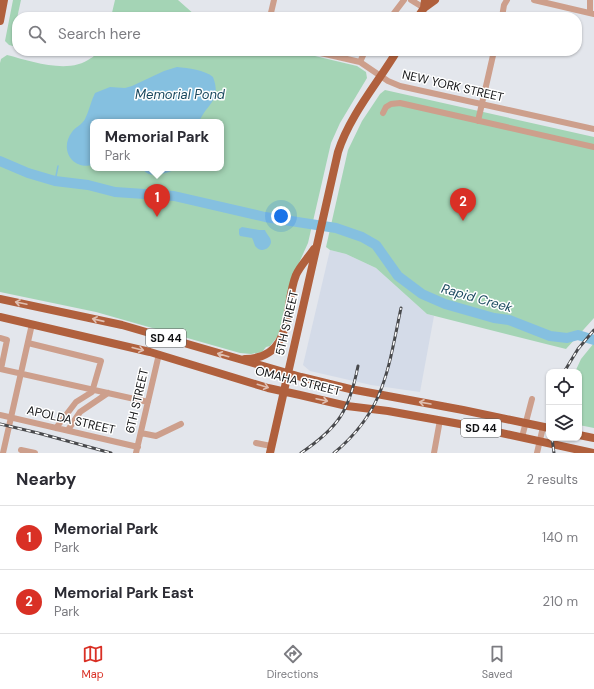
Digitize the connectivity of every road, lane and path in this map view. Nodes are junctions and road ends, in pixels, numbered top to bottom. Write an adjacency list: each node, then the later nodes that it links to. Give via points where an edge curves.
1 (4, 0): 14 (main road)
2 (274, 0): 10 (street)
3 (404, 0): 11 (street)
4 (411, 0): 9 (street)
5 (435, 0): 9 (main road)
6 (507, 0): 12 (street)
7 (534, 0): 13 (street)
8 (590, 0): 13 (street)
9 (424, 4)
10 (271, 12)
11 (395, 12)
12 (503, 12)
13 (592, 13)
14 (0, 22)
15 (334, 56): 19 (street, NEW YORK STREET)
16 (363, 56): 19 (street)
17 (394, 56): 20 (main road, 5TH STREET)
18 (493, 56): 21 (street)
19 (360, 62): 20 (street, NEW YORK STREET)
20 (381, 76): 21 (street, NEW YORK STREET, via 400,86); 26 (main road, 5TH STREET, via 354,117 338,152)
21 (482, 104): 23 (street); 24 (street, NEW YORK STREET)
22 (383, 113): 23 (street, via 391,104 400,103)
23 (478, 121): 25 (street)
24 (594, 129)
25 (594, 147)
26 (316, 245): 33 (main road, via 296,275 284,335 269,352 250,359); 35 (main road, 5TH STREET)
27 (0, 299): 33 (main road, OMAHA STREET / SD 44, one-way to 27, via 122,325)
28 (0, 317): 29 (main road, OMAHA STREET / SD 44)
29 (32, 324): 31 (street); 32 (main road, OMAHA STREET / SD 44, one-way to 32)
30 (0, 338): 34 (street, via 7,340)
31 (28, 343): 36 (street); 37 (street, via 101,361)
32 (159, 354): 38 (main road, OMAHA STREET / SD 44, one-way to 38); 41 (street, 6TH STREET)
33 (238, 359): 35 (main road, OMAHA STREET / SD 44)
34 (0, 369): 36 (street)
35 (288, 373): 38 (main road, 5TH STREET); 45 (main road, OMAHA STREET / SD 44, one-way to 35, via 350,389)
36 (20, 374): 37 (street); 43 (street)
37 (93, 390): 39 (street); 48 (street, via 76,402)
38 (284, 392): 44 (main road, OMAHA STREET / SD 44, one-way to 44, via 344,405); 56 (main road, 5TH STREET)
39 (108, 394): 41 (street); 49 (street, via 80,412)
40 (532, 399): 45 (street)
41 (148, 402): 50 (street, 6TH STREET)
42 (0, 415): 43 (street, APOLDA STREET)
43 (11, 417): 48 (street, APOLDA STREET); 59 (street)
44 (440, 420): 52 (main road, OMAHA STREET / SD 44); 61 (street)
45 (526, 423): 47 (main road, OMAHA STREET / SD 44); 52 (street)
46 (181, 424): 50 (street, via 156,436)
47 (546, 427): 54 (street)
48 (56, 428): 49 (street, APOLDA STREET)
49 (68, 430): 58 (street, APOLDA STREET)
50 (141, 433): 58 (street, 6TH STREET)
51 (582, 436): 53 (main road)
52 (522, 437): 54 (main road, OMAHA STREET / SD 44)
53 (594, 438)
54 (540, 441): 62 (street); 63 (main road, OMAHA STREET / SD 44)
55 (256, 443): 56 (street)
56 (270, 449)
57 (21, 450): 60 (street)
58 (137, 450)
59 (3, 453)
60 (35, 453)
61 (434, 453)
62 (537, 453)
63 (594, 453)

